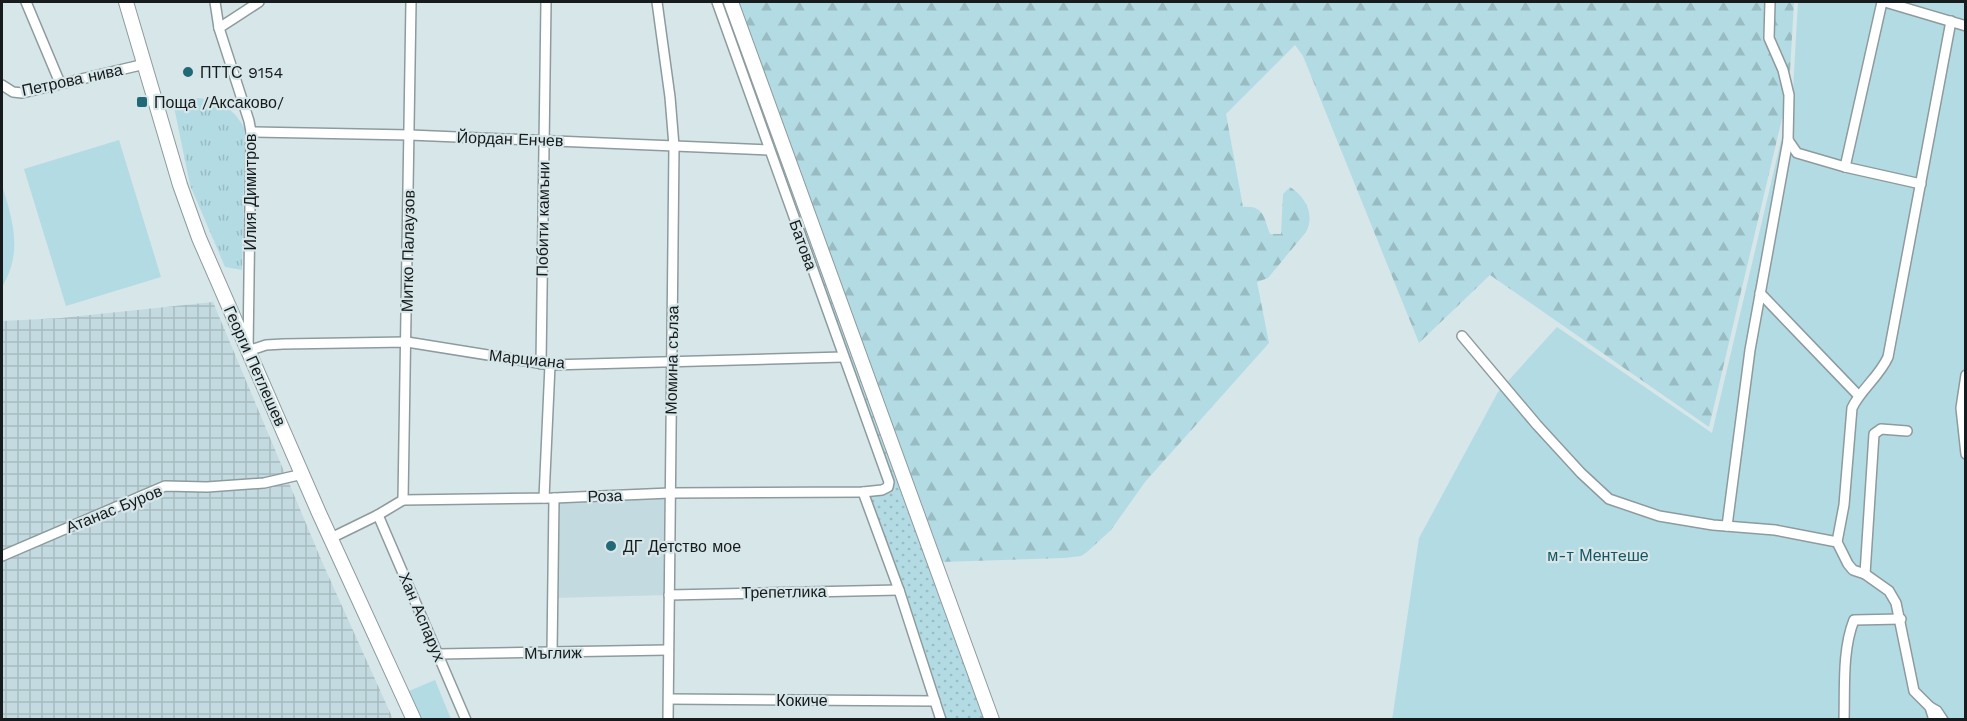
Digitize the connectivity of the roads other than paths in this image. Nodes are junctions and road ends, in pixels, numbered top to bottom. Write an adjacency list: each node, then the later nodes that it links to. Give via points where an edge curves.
1 (26, 2): 16 (street)
2 (126, 2): 15 (main road, Георги Петлешев)
3 (216, 2): 14 (street, Илия Димитров)
4 (259, 2): 14 (street)
5 (411, 2): 19 (street, Митко Палаузов)
6 (546, 2): 20 (street, Побити камъни)
7 (657, 2): 22 (street, Момина сълза)
8 (717, 2): 23 (street, Батова)
9 (731, 2): 62 (main road)
10 (1770, 2): 21 (street, via 1769,38 1784,70 1789,95)
11 (1883, 2): 12 (street); 24 (street)
12 (1951, 21): 13 (street); 25 (street)
13 (1965, 26)
14 (219, 28): 18 (street, Илия Димитров)
15 (145, 64): 16 (street, Петрова нива); 29 (main road, Георги Петлешев, via 199,238)
16 (60, 83): 17 (street, Петрова нива, via 22,93)
17 (2, 85)
18 (251, 132): 19 (street, Йордан Енчев); 29 (street, Илия Димитров)
19 (410, 135): 20 (street, Йордан Енчев); 28 (street, Митко Палаузов)
20 (545, 140): 22 (street, Йордан Енчев); 32 (street, Побити камъни)
21 (1788, 140): 24 (street, via 1797,153); 26 (street)
22 (674, 146): 23 (street, Йордан Енчев); 31 (street, Момина сълза)
23 (769, 150): 30 (street, Батова)
24 (1845, 167): 25 (street)
25 (1921, 184): 34 (street, via 1888,357 1881,373)
26 (1760, 293): 34 (street); 44 (street)
27 (1462, 336): 44 (street, via 1537,425 1609,499 1659,516)
28 (407, 342): 29 (street, Марциана, via 283,344); 32 (street, Марциана); 42 (street, Митко Палаузов)
29 (248, 351): 37 (main road, Георги Петлешев)
30 (843, 357): 31 (street, Марциана); 38 (street, Батова)
31 (672, 362): 32 (street, Марциана); 40 (street, Момина сълза)
32 (546, 365): 41 (street, Побити камъни)
33 (1965, 375): 36 (street, via 1961,408)
34 (1858, 395): 46 (street, via 1852,408)
35 (1907, 431): 48 (street, via 1881,429 1874,434)
36 (1965, 454)
37 (303, 474): 45 (main road, Георги Петлешев); 47 (street, Атанас Буров, via 264,483 165,486)
38 (888, 487): 39 (street, Роза)
39 (864, 492): 40 (street, Роза); 49 (street)
40 (670, 494): 41 (street, Роза); 50 (street, Момина сълза)
41 (549, 498): 42 (street, Роза); 53 (street, Побити камъни)
42 (403, 500): 43 (street)
43 (378, 515): 45 (street); 54 (street, Хан Аспарух)
44 (1727, 526): 46 (street)
45 (332, 538): 58 (main road, Георги Петлешев)
46 (1837, 542): 48 (street, via 1853,570)
47 (2, 556)
48 (1865, 574): 51 (street, via 1889,591)
49 (899, 590): 50 (street, Трепетлика); 56 (street)
50 (669, 595): 52 (street, Момина сълза)
51 (1901, 619): 57 (street, via 1914,691); 63 (street, via 1854,620 1848,646)
52 (668, 650): 53 (street, Мъглиж); 55 (street, Момина сълза)
53 (552, 653): 54 (street, Мъглиж)
54 (438, 654): 59 (street, Хан Аспарух)
55 (669, 699): 56 (street, Кокиче); 60 (street, Момина сълза)
56 (935, 701): 61 (street)
57 (1930, 707): 64 (street); 65 (street)
58 (414, 720)
59 (466, 720)
60 (668, 720)
61 (942, 720)
62 (992, 720)
63 (1844, 720)
64 (1934, 720)
65 (1943, 720)

